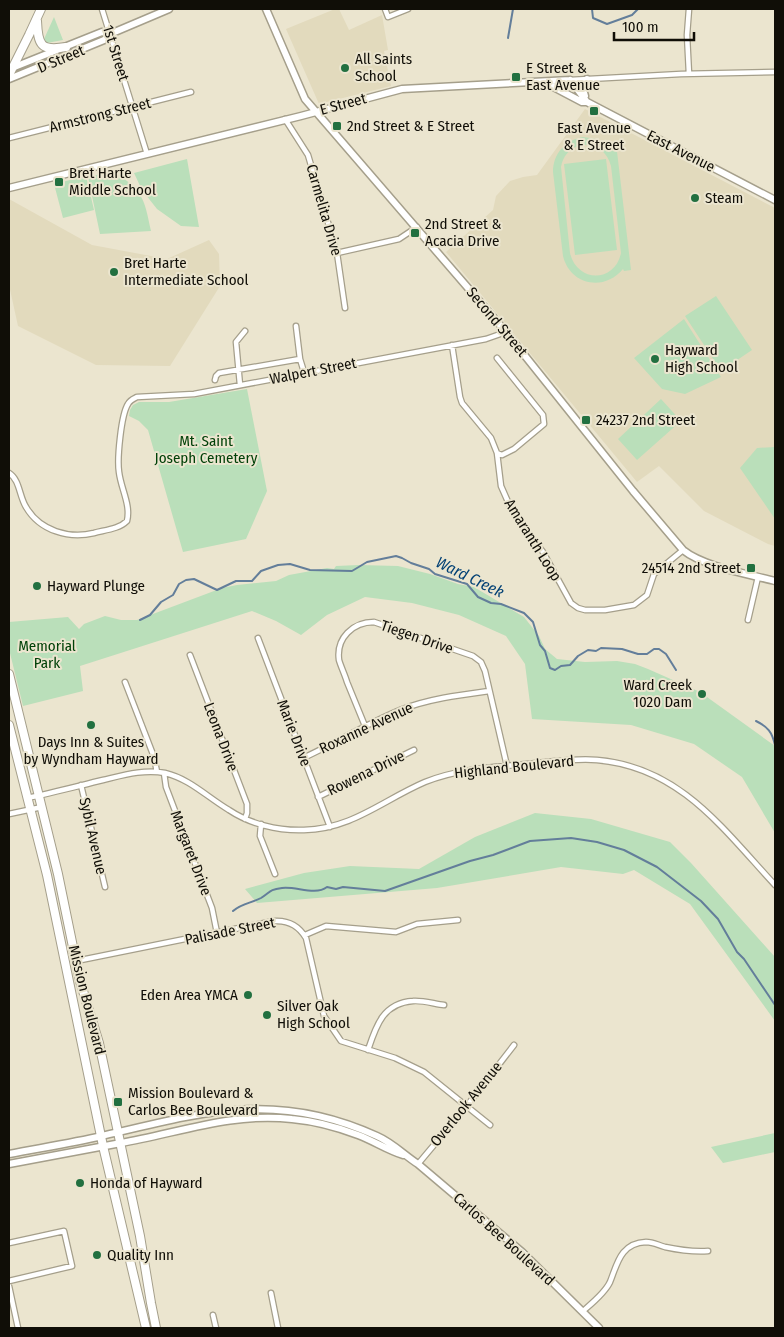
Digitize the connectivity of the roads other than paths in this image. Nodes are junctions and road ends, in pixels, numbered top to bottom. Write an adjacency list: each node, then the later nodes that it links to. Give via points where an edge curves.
1 (41, 9): 8 (main road)
2 (102, 9): 9 (street, 1st Street)
3 (169, 9): 9 (street, D Street)
4 (266, 9): 22 (street, Second Street, via 305,99)
5 (385, 9): 6 (street, via 388,17)
6 (408, 9)
7 (689, 9): 13 (street)
8 (36, 20): 10 (main road, via 37,36 42,46); 11 (main road)
9 (110, 34): 10 (street, D Street, via 102,32); 14 (street, D Street, via 104,40); 21 (street, 1st Street)
10 (66, 47): 11 (street, D Street)
11 (9, 71)
12 (775, 72): 13 (street, E Street)
13 (689, 74): 15 (street, E Street)
14 (9, 79)
15 (587, 79): 16 (street, E Street); 20 (street, via 583,89)
16 (570, 80): 17 (street, E Street); 19 (street, via 566,88); 20 (street, East Avenue)
17 (543, 81): 19 (street, East Avenue); 22 (street, E Street, via 402,89)
18 (191, 92): 21 (street, Armstrong Street)
19 (569, 95): 20 (street, East Avenue, via 582,102)
20 (586, 100): 27 (street, East Avenue)
21 (132, 106): 24 (street, Armstrong Street); 25 (street, 1st Street)
22 (316, 112): 23 (street, E Street); 28 (street, Second Street)
23 (285, 119): 25 (street, E Street); 29 (street, Carmelita Drive, via 308,155)
24 (9, 138)
25 (147, 154): 26 (street, E Street)
26 (9, 188)
27 (775, 200)
28 (417, 227): 29 (street, via 399,239); 33 (street, Second Street)
29 (337, 253): 30 (street, Carmelita Drive)
30 (345, 308)
31 (296, 326): 36 (street)
32 (244, 331): 37 (street, via 236,342)
33 (506, 332): 34 (street, Walpert Street); 43 (street, Second Street)
34 (452, 345): 38 (street, Walpert Street); 41 (street, Amaranth Loop, via 462,402 491,438)
35 (497, 358): 41 (street, via 545,419 544,424 514,449)
36 (300, 359): 37 (street); 38 (street)
37 (239, 369): 39 (street, via 219,373); 40 (street)
38 (304, 372): 40 (street, Walpert Street)
39 (215, 380)
40 (240, 385): 42 (street, Walpert Street, via 183,395 137,397 129,401 124,410 118,460 129,513 124,524 82,536 55,531 37,520 26,508 16,480)
41 (497, 454): 43 (street, Amaranth Loop, via 501,486 509,504 519,522 544,552 571,603 578,608 606,610 634,605 647,595 654,574)
42 (9, 473)
43 (683, 550): 44 (street, Second Street, via 704,562)
44 (758, 577): 45 (street, Second Street); 46 (street)
45 (775, 581)
46 (748, 620)
47 (258, 638): 55 (street, Marie Drive)
48 (190, 655): 66 (street, Leona Drive, via 247,804)
49 (9, 674): 60 (main road, Mission Boulevard)
50 (125, 682): 57 (street)
51 (489, 691): 53 (street, Roxanne Avenue, via 430,700); 53 (street, Tiegen Drive, via 484,668 476,657 383,624 361,624 345,635 339,656); 56 (street, Tiegen Drive)
52 (9, 724): 62 (main road, Mission Boulevard)
53 (365, 726): 55 (street, Roxanne Avenue)
54 (414, 750): 61 (street, Rowena Drive)
55 (304, 758): 61 (street, Marie Drive)
56 (507, 766): 68 (street, Highland Boulevard, via 472,769 438,777 355,819); 70 (street, Highland Boulevard, via 599,760 630,766 658,777 695,801)
57 (157, 772): 58 (street, Highland Boulevard); 59 (street, Highland Boulevard, via 130,774)
58 (164, 773): 66 (street, Highland Boulevard, via 187,781); 73 (street, Margaret Drive, via 166,787 212,908)
59 (82, 785): 60 (street, Highland Boulevard); 71 (street, Sybil Avenue)
60 (39, 795): 62 (street, Highland Boulevard); 63 (main road, Mission Boulevard)
61 (318, 796): 68 (street, Marie Drive)
62 (27, 798): 64 (main road, Mission Boulevard)
63 (42, 807): 64 (street); 75 (main road, Mission Boulevard)
64 (30, 809): 65 (street); 82 (main road, Mission Boulevard, via 47,875)
65 (9, 814)
66 (245, 819): 67 (street, Highland Boulevard)
67 (261, 824): 68 (street, Highland Boulevard, via 293,830); 69 (street, via 260,836)
68 (330, 827)
69 (275, 874)
70 (775, 885)
71 (105, 887)
72 (458, 920): 74 (street, via 417,924 396,932 326,926)
73 (217, 933): 74 (street, Palisade Street, via 279,921 292,924); 75 (street, Palisade Street)
74 (305, 935): 78 (street, via 324,1016 341,1041)
75 (76, 961): 81 (main road, Mission Boulevard, via 99,1042)
76 (444, 1005): 78 (street, via 414,1001 398,1005 384,1014 376,1026)
77 (514, 1045): 79 (street, Overlook Avenue)
78 (368, 1050): 79 (street, via 424,1072)
79 (466, 1107): 80 (street); 88 (street, Overlook Avenue)
80 (490, 1125)
81 (118, 1132): 82 (street, Carlos Bee Boulevard); 83 (main road, Mission Boulevard); 86 (street, Carlos Bee Boulevard, via 202,1113 244,1108 280,1109 312,1114 356,1127 396,1146)
82 (101, 1136): 84 (main road, Mission Boulevard); 85 (street, Carlos Bee Boulevard)
83 (120, 1144): 84 (street, Carlos Bee Boulevard); 86 (street, Carlos Bee Boulevard, via 232,1119 270,1117 336,1128); 98 (main road, Mission Boulevard)
84 (103, 1146): 87 (street, Carlos Bee Boulevard); 97 (main road, Mission Boulevard)
85 (9, 1154)
86 (404, 1155): 88 (street, Carlos Bee Boulevard)
87 (9, 1164)
88 (418, 1164): 94 (street, Carlos Bee Boulevard, via 515,1245)
89 (9, 1243): 91 (street, via 64,1231 72,1266)
90 (708, 1251): 94 (street, via 683,1250 648,1242 636,1244 619,1257 610,1282)
91 (9, 1281)
92 (9, 1286): 96 (street)
93 (271, 1293): 100 (street)
94 (583, 1311): 101 (street, Carlos Bee Boulevard)
95 (213, 1315): 99 (street)
96 (18, 1328)
97 (146, 1328)
98 (156, 1328)
99 (216, 1328)
100 (278, 1328)
101 (599, 1328)

